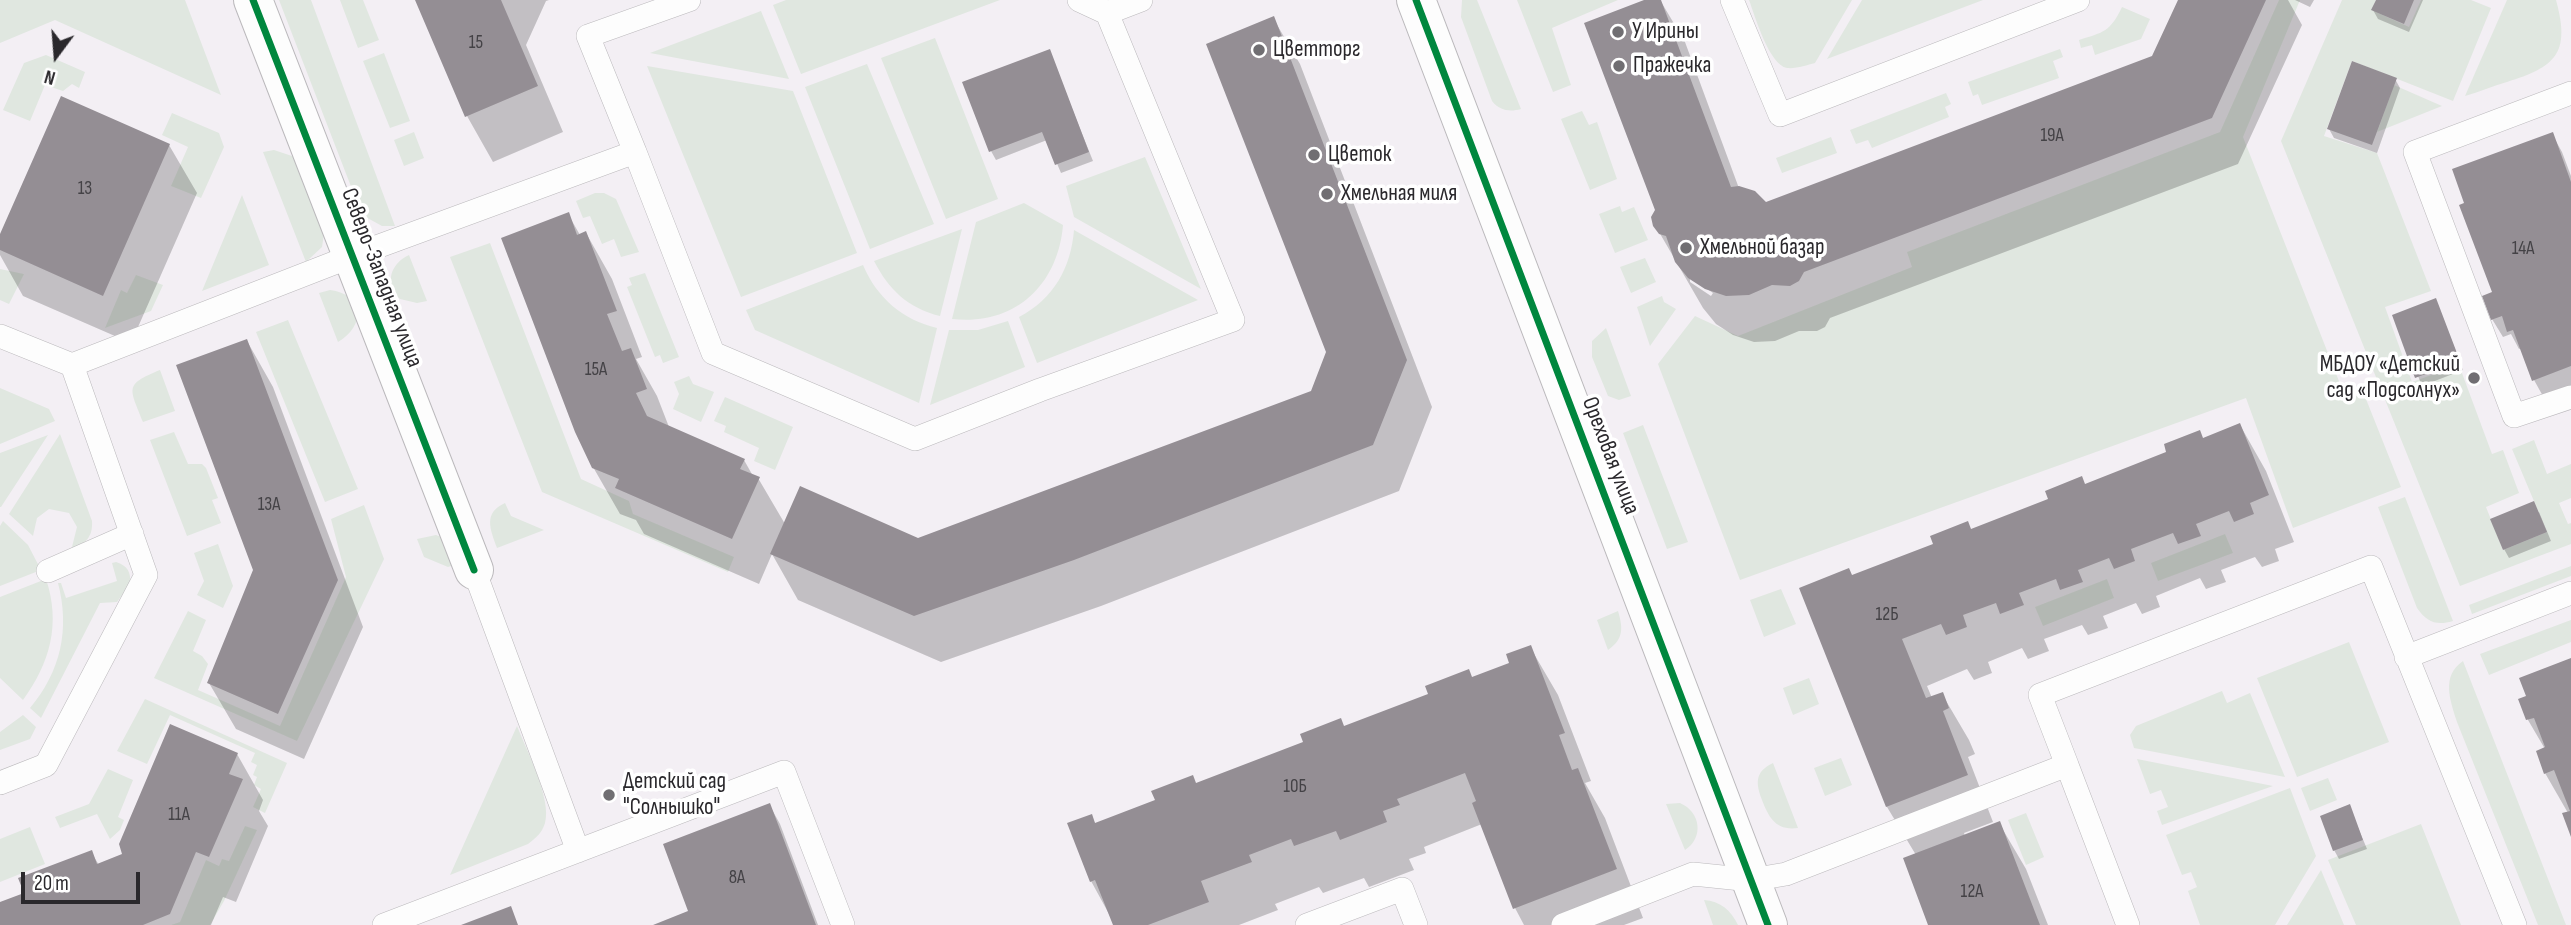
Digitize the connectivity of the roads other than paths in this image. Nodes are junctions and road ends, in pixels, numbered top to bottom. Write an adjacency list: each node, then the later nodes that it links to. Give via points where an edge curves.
1 (253, 0): 11 (street, Северо-Западная улица)
2 (689, 0): 10 (lane, via 588,36)
3 (1079, 0): 8 (lane)
4 (1141, 0): 8 (lane)
5 (1416, 0): 23 (street, Ореховая улица)
6 (1732, 0): 7 (lane, via 1780,115)
7 (2078, 0)
8 (1107, 13): 10 (lane, via 1233,320 915,439 713,353)
9 (2571, 93): 14 (lane, via 2415,152 2514,416)
10 (635, 152): 11 (lane)
11 (352, 256): 13 (lane); 16 (street, Северо-Западная улица)
12 (0, 336): 13 (lane)
13 (72, 365): 15 (lane)
14 (2571, 397)
15 (132, 534): 17 (lane); 21 (lane, via 146,575 51,756 46,765)
16 (474, 570): 22 (lane)
17 (48, 571)
18 (2571, 593): 19 (lane)
19 (2406, 657): 20 (lane, via 2371,567 2040,695); 31 (lane)
20 (2067, 765): 23 (lane, via 1786,874); 30 (lane)
21 (0, 783)
22 (578, 851): 24 (lane); 25 (lane, via 784,772)
23 (1751, 880): 28 (lane, via 1693,874); 29 (street, Ореховая улица)
24 (384, 925)
25 (843, 925)
26 (1307, 925): 27 (lane, via 1402,889)
27 (1416, 925)
28 (1563, 925)
29 (1768, 925)
30 (2128, 925)
31 (2515, 925)

